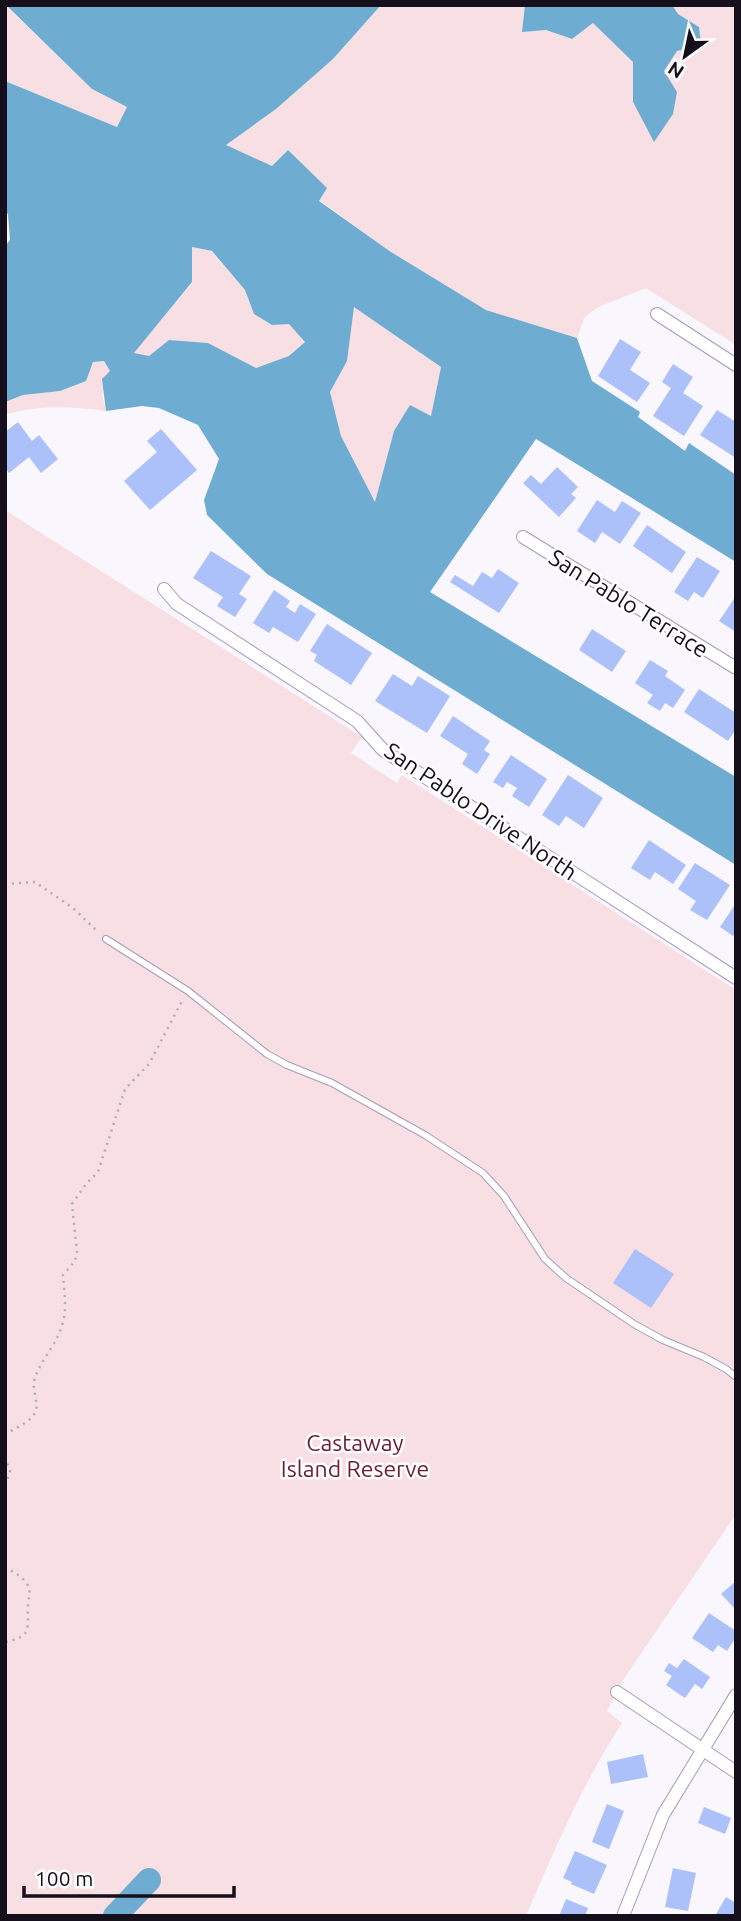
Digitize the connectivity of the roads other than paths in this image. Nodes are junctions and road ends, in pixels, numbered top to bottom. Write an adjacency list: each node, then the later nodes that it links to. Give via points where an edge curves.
1 (657, 314): 2 (street)
2 (736, 366)
3 (523, 537): 5 (street, San Pablo Terrace)
4 (164, 589): 7 (street, San Pablo Drive North, via 177,604 357,721 383,750)
5 (736, 668)
6 (106, 939): 8 (lane, via 188,990 267,1054 332,1083 483,1173 504,1196 545,1259 566,1278 635,1324)
7 (736, 978)
8 (736, 1377)
9 (617, 1692): 11 (street)
10 (736, 1695): 11 (street)
11 (702, 1751): 12 (street); 13 (street, via 663,1815)
12 (736, 1772)
13 (623, 1915)

